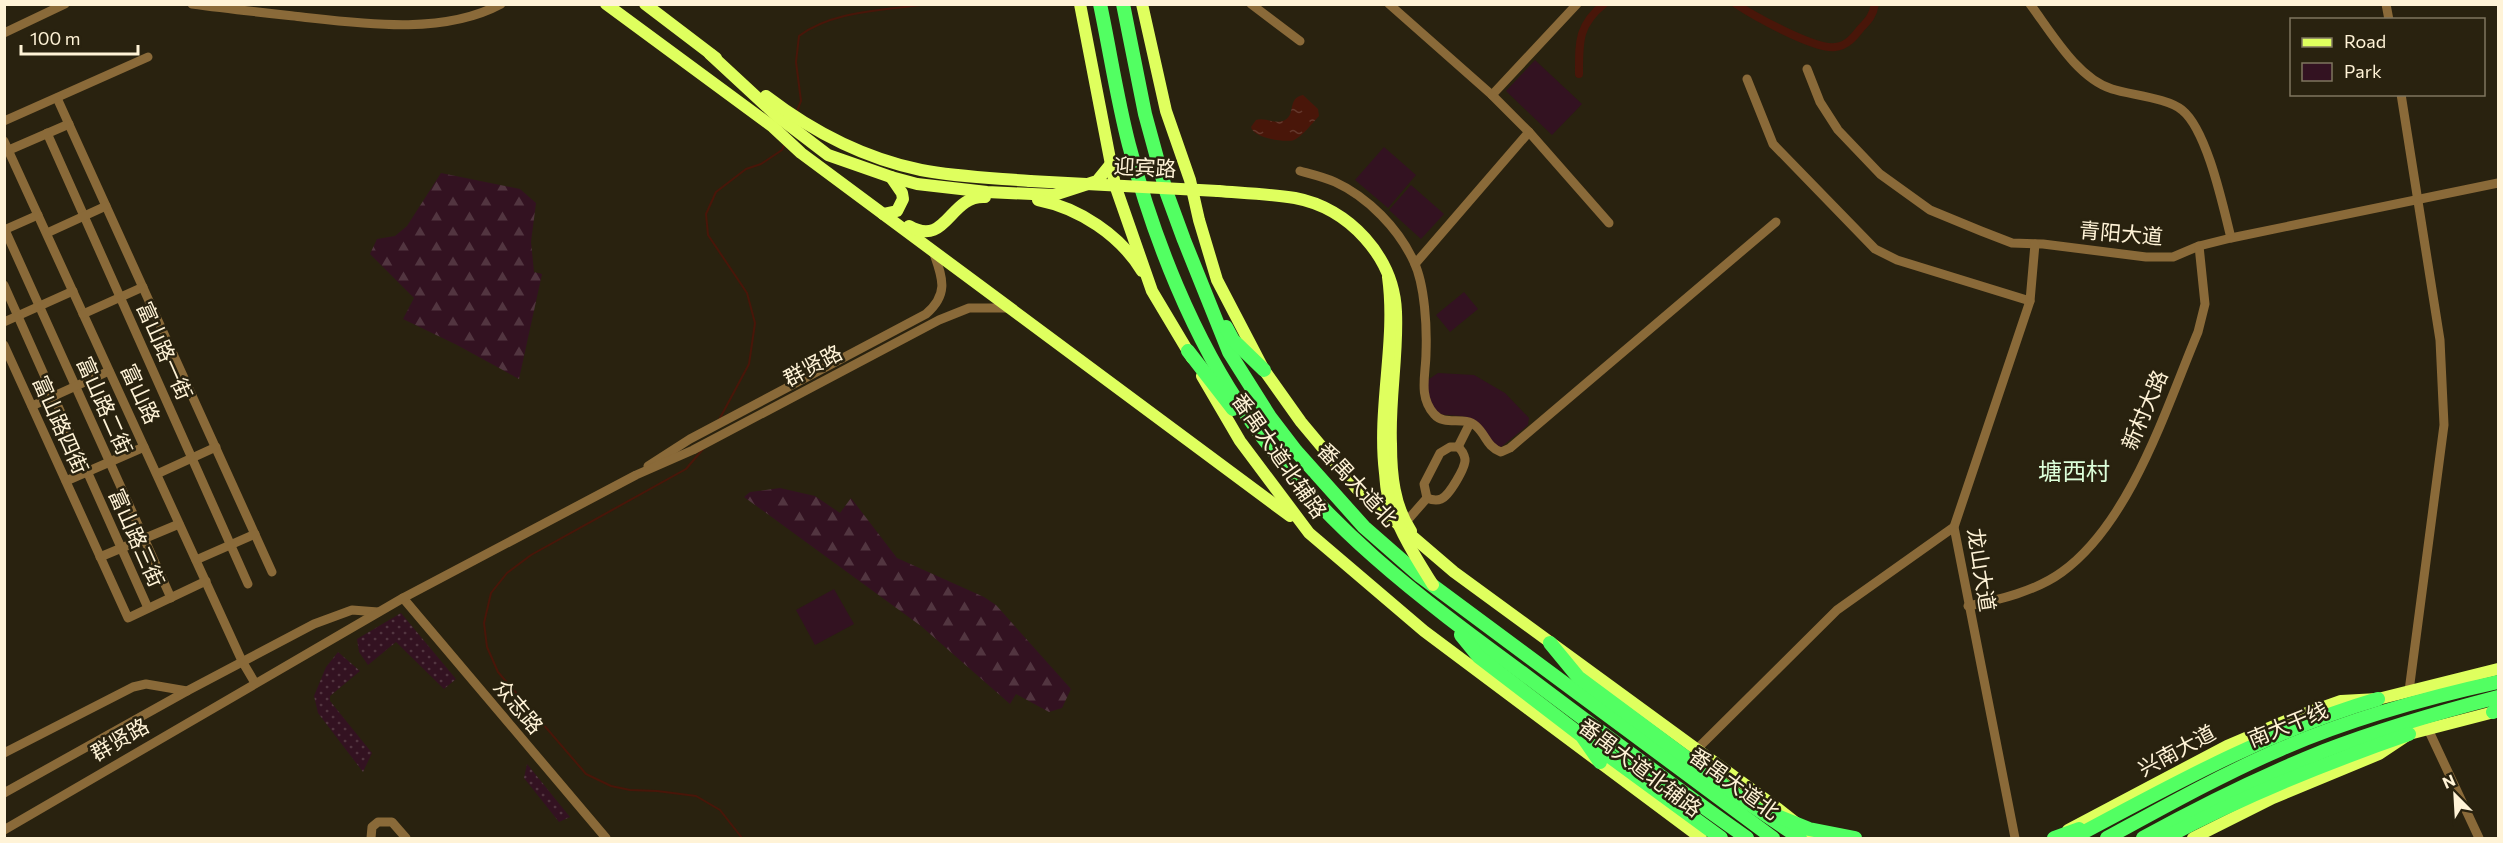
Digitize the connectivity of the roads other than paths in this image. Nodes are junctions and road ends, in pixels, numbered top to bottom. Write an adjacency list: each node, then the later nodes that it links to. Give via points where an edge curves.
1 (65, 4): 16 (street)
2 (192, 4): 3 (street, via 381,26 467,18)
3 (501, 4)
4 (606, 4): 24 (main road, 迎宾路)
5 (645, 4): 24 (main road, 迎宾路, via 710,54)
6 (1080, 4): 31 (main road, 番禺大道北辅路)
7 (1100, 4): 15 (highway, 番禺大道北)
8 (1122, 4): 14 (highway, 番禺大道北)
9 (1142, 4): 66 (main road, 番禺大道北辅路, via 1166,111 1217,280)
10 (1251, 4): 17 (street)
11 (1389, 4): 21 (street)
12 (1577, 4): 21 (street)
13 (2030, 4): 45 (street, via 2080,69 2095,81 2110,89 2181,108 2190,118 2210,157)
14 (1127, 28): 15 (highway); 56 (highway, 番禺大道北, via 1166,191)
15 (1106, 32): 76 (highway, 番禺大道北, via 1129,145 1170,264 1219,370)
16 (4, 33)
17 (1300, 41)
18 (148, 57): 23 (street)
19 (1807, 69): 46 (street, 青阳大道, via 1820,102 1838,130 1880,174 1930,210 2012,243)
20 (1747, 79): 57 (street, via 1773,144 1875,249 1897,260)
21 (1492, 95): 27 (street)
22 (2401, 96): 35 (street)
23 (57, 98): 25 (street); 26 (street)
24 (777, 117): 29 (main road, 迎宾路); 37 (main road, 迎宾路, via 801,153)
25 (4, 121)
26 (69, 123): 28 (street); 36 (street)
27 (1529, 132): 41 (street); 49 (street)
28 (47, 133): 30 (street); 39 (street, 富山路一街)
29 (809, 134): 33 (main road, via 828,155); 50 (main road, 迎宾路, bridge, via 897,164 942,173 1296,198 1316,204 1354,226 1375,251)
30 (7, 146): 38 (street, 富山路)
31 (1110, 165): 33 (main road, via 1097,181 1054,195 987,192); 54 (main road, 番禺大道北辅路)
32 (1300, 171): 49 (street, via 1334,181 1364,199 1386,221)
33 (891, 177): 37 (main road, via 903,200 897,211)
34 (2499, 183): 35 (street, 青阳大道)
35 (2418, 198): 45 (street, 青阳大道); 109 (street, via 2440,339 2444,425)
36 (106, 206): 39 (street); 52 (street)
37 (884, 214): 42 (main road, 迎宾路)
38 (38, 215): 43 (street); 44 (street, 富山路)
39 (84, 216): 44 (street); 55 (street, 富山路一街)
40 (1776, 222): 70 (street, via 1510,448 1501,452 1491,448)
41 (1609, 223)
42 (899, 226): 48 (main road, 迎宾路); 54 (main road, via 933,231 965,201 977,196 1051,202 1098,224 1140,268)
43 (5, 230): 58 (street, 富山路二街)
44 (46, 233): 53 (street, 富山路)
45 (2231, 238): 47 (street, 青阳大道)
46 (2035, 244): 47 (street, 青阳大道, via 2146,257 2173,257); 57 (street, 龙山大道)
47 (2199, 246): 99 (street, 新村大路, via 2205,304 2198,332 2125,501 2082,555 2064,571 2012,595)
48 (933, 250): 59 (main road, 迎宾路); 79 (street, 群贤路, via 942,290 936,306 926,314 690,440)
49 (1415, 264): 70 (street, via 1422,293 1424,395 1440,420)
50 (1388, 277): 82 (main road, 迎宾路, via 1396,310 1391,457); 96 (main road, bridge, via 1391,338 1382,443 1388,498 1404,539)
51 (4, 285): 61 (street, 富山路三街)
52 (143, 287): 55 (street); 72 (street)
53 (73, 291): 58 (street); 60 (street, 富山路)
54 (1152, 291): 64 (main road, 番禺大道北辅路)
55 (120, 297): 60 (street); 74 (street, 富山路一街)
56 (1208, 299): 66 (highway, via 1233,340); 96 (highway, 番禺大道北, via 1229,352 1296,451 1364,527)
57 (2030, 300): 84 (street, 龙山大道)
58 (39, 306): 61 (street); 67 (street, 富山路二街)
59 (1011, 308): 79 (street, 群贤路, via 969,308 939,320 693,450); 85 (main road, 迎宾路, via 1277,505)
60 (83, 314): 65 (street, 富山路)
61 (18, 316): 62 (street); 68 (street, 富山路三街)
62 (4, 322)
63 (4, 345): 69 (street, 富山路四街)
64 (1188, 351): 76 (highway); 85 (main road, 番禺大道北辅路, via 1240,441)
65 (109, 370): 67 (street); 71 (street, 富山路)
66 (1264, 370): 88 (main road, 番禺大道北辅路, via 1357,489)
67 (75, 386): 68 (street); 75 (street, 富山路二街)
68 (54, 396): 69 (street); 77 (street, 富山路三街)
69 (32, 406): 80 (street, 富山路四街)
70 (1470, 423): 73 (street)
71 (144, 447): 75 (street); 78 (street, 富山路)
72 (216, 447): 74 (street); 86 (street)
73 (1458, 447): 81 (street, via 1440,453 1424,484); 81 (street, via 1465,465 1448,494 1442,499)
74 (192, 458): 78 (street); 89 (street, 富山路一街)
75 (110, 462): 77 (street); 87 (street, 富山路二街)
76 (1282, 464): 102 (highway, 番禺大道北, via 1356,543)
77 (87, 471): 80 (street); 90 (street, 富山路三街)
78 (156, 474): 83 (street, 富山路)
79 (636, 475): 98 (street, 群贤路)
80 (66, 480): 91 (street, 富山路四街)
81 (1427, 498): 82 (street)
82 (1405, 523): 88 (main road, 迎宾路)
83 (179, 524): 87 (street); 92 (street, 富山路)
84 (1954, 527): 99 (street, 龙山大道); 116 (street, via 1837,610)
85 (1309, 533): 118 (main road, 番禺大道北辅路, via 1424,631)
86 (255, 534): 89 (street); 93 (street)
87 (144, 538): 90 (street); 97 (street, 富山路二街)
88 (1416, 540): 103 (main road, 番禺大道北辅路)
89 (231, 545): 92 (street); 95 (street, 富山路一街)
90 (121, 548): 91 (street); 100 (street, 富山路三街)
91 (100, 557): 100 (street, 富山路四街, via 128,618)
92 (196, 560): 94 (street, 富山路)
93 (272, 572)
94 (206, 581): 97 (street); 104 (street, 富山路)
95 (248, 584)
96 (1433, 585): 129 (highway, 番禺大道北)
97 (171, 598): 100 (street)
98 (403, 598): 101 (street, 群贤路); 125 (street, 众志路)
99 (1968, 606): 134 (street, 龙山大道)
100 (147, 608)
101 (378, 612): 104 (street, 群贤路, via 352,610 338,615); 107 (street, 群贤路)
102 (1444, 614): 115 (highway, via 1479,657); 128 (highway, 番禺大道北)
103 (1550, 643): 116 (main road, 番禺大道北辅路); 120 (highway, bridge, via 1578,677)
104 (242, 661): 107 (street); 108 (street, 群贤路)
105 (2499, 669): 109 (main road, 兴南大道)
106 (2499, 682): 137 (highway, 南大干线, via 2388,710 2281,749)
107 (255, 683): 122 (street, 群贤路)
108 (187, 691): 117 (street, 群贤路, via 146,684 133,687); 119 (street, 群贤路)
109 (2409, 691): 111 (main road, 兴南大道)
110 (2499, 697): 138 (highway, 南大干线, via 2399,724 2325,751 2238,789)
111 (2378, 699): 136 (highway, via 2291,729); 136 (main road, 兴南大道, via 2341,700 2227,746)
112 (2497, 710): 113 (main road)
113 (2428, 729): 114 (main road); 141 (street)
114 (2409, 734): 139 (highway, via 2320,766); 140 (main road, via 2379,754 2273,798)
115 (1582, 736): 118 (highway); 127 (highway)
116 (1696, 750): 121 (main road, 番禺大道北辅路)
117 (4, 753)
118 (1600, 762): 126 (main road, 番禺大道北辅路)
119 (4, 793)
120 (1742, 799): 130 (highway, bridge); 133 (highway, bridge, via 1809,829)
121 (1777, 807): 131 (main road); 132 (main road)
122 (4, 830)
123 (371, 838): 124 (street, via 372,827 378,822 392,822)
124 (406, 838)
125 (606, 838)
126 (1701, 838)
127 (1721, 838)
128 (1747, 838)
129 (1773, 838)
130 (1800, 838)
131 (1815, 838)
132 (1843, 838)
133 (1855, 838)
134 (2015, 838)
135 (2047, 838): 136 (main road, 兴南大道)
136 (2060, 838)
137 (2107, 838)
138 (2143, 838)
139 (2165, 838)
140 (2193, 838)
141 (2479, 838)

